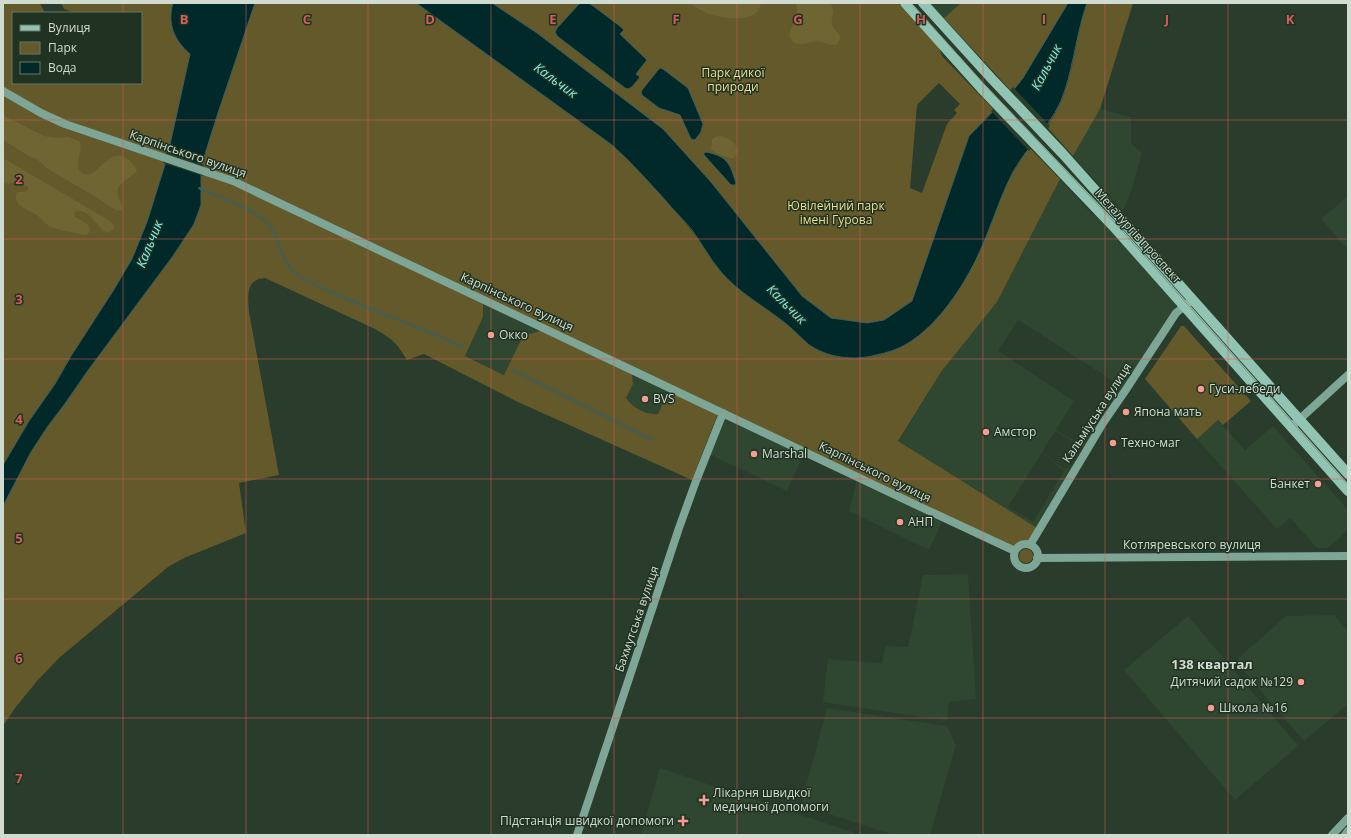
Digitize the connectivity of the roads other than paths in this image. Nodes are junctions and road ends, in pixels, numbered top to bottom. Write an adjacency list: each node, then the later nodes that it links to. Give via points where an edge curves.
1 (905, 3): 5 (main road, Металургів проспект)
2 (923, 3): 4 (main road, Металургів проспект)
3 (3, 91): 7 (street, Карпінського вулиця, via 52,119 233,181)
4 (1193, 299): 5 (street, Кальміуська вулиця); 8 (main road, Металургів проспект)
5 (1184, 306): 9 (main road, Металургів проспект); 12 (street, Кальміуська вулиця, via 1176,313 1103,423)
6 (1348, 375): 8 (street)
7 (723, 413): 13 (street, Карпінського вулиця); 18 (street, Бахмутська вулиця, via 679,528)
8 (1299, 419): 9 (street); 10 (main road, Металургів проспект)
9 (1291, 427): 11 (main road, Металургів проспект)
10 (1348, 474)
11 (1348, 491)
12 (1030, 545): 13 (street, via 1021,545); 15 (street, via 1036,550)
13 (1015, 551): 15 (street, via 1015,561 1021,567 1027,568)
14 (1348, 556): 15 (street, Котляревського вулиця)
15 (1037, 558)
16 (1348, 818): 19 (street)
17 (1348, 831): 20 (street)
18 (577, 835)
19 (1332, 835)
20 (1345, 835)

